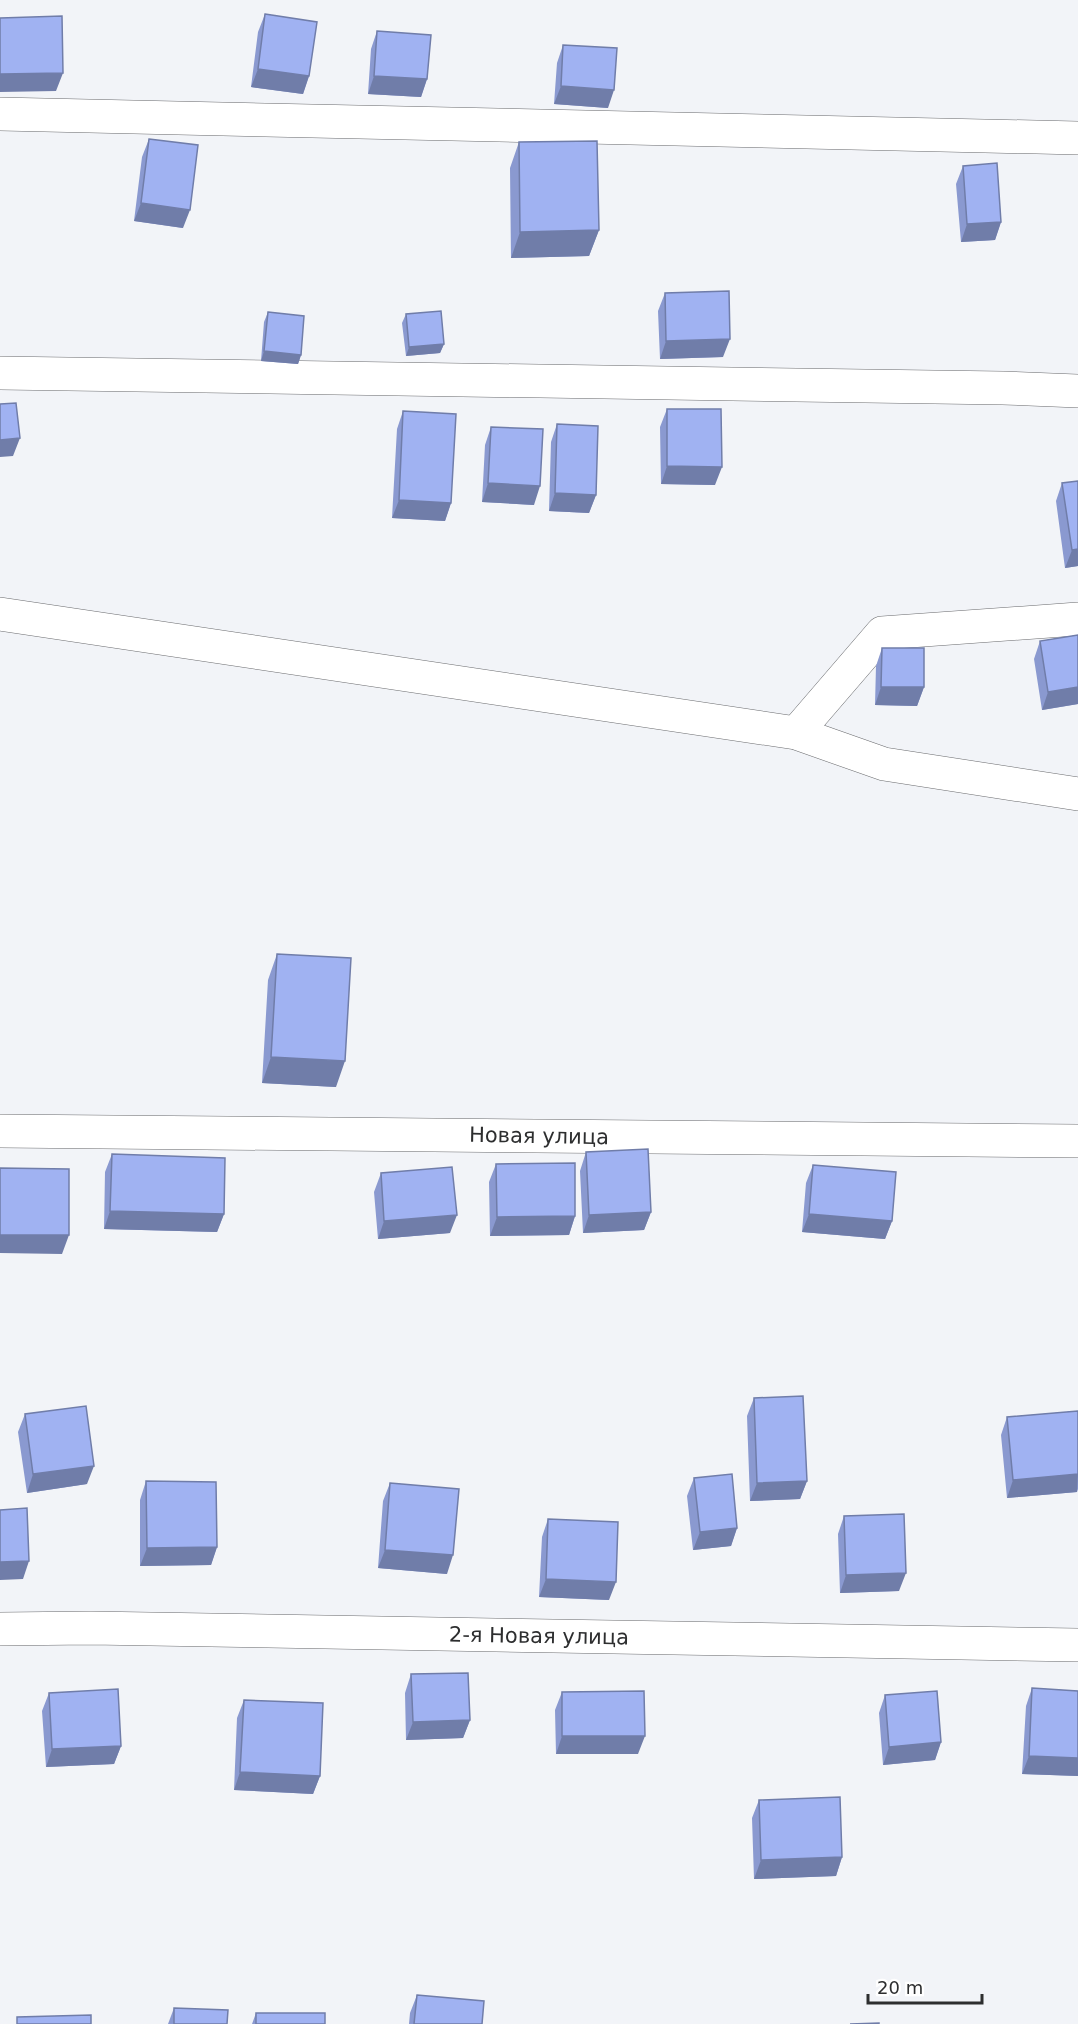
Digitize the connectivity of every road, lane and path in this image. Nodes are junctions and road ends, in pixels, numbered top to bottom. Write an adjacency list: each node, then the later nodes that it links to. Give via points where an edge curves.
1 (0, 114): 2 (street)
2 (1078, 138)
3 (0, 373): 4 (street)
4 (1078, 391)
5 (0, 614): 7 (street)
6 (1078, 619): 7 (street, via 882,633)
7 (796, 733): 8 (street, via 884,764)
8 (1078, 794)
9 (0, 1131): 10 (street, Новая улица)
10 (1078, 1141)
11 (0, 1629): 12 (street, 2-я Новая улица)
12 (1078, 1645)

